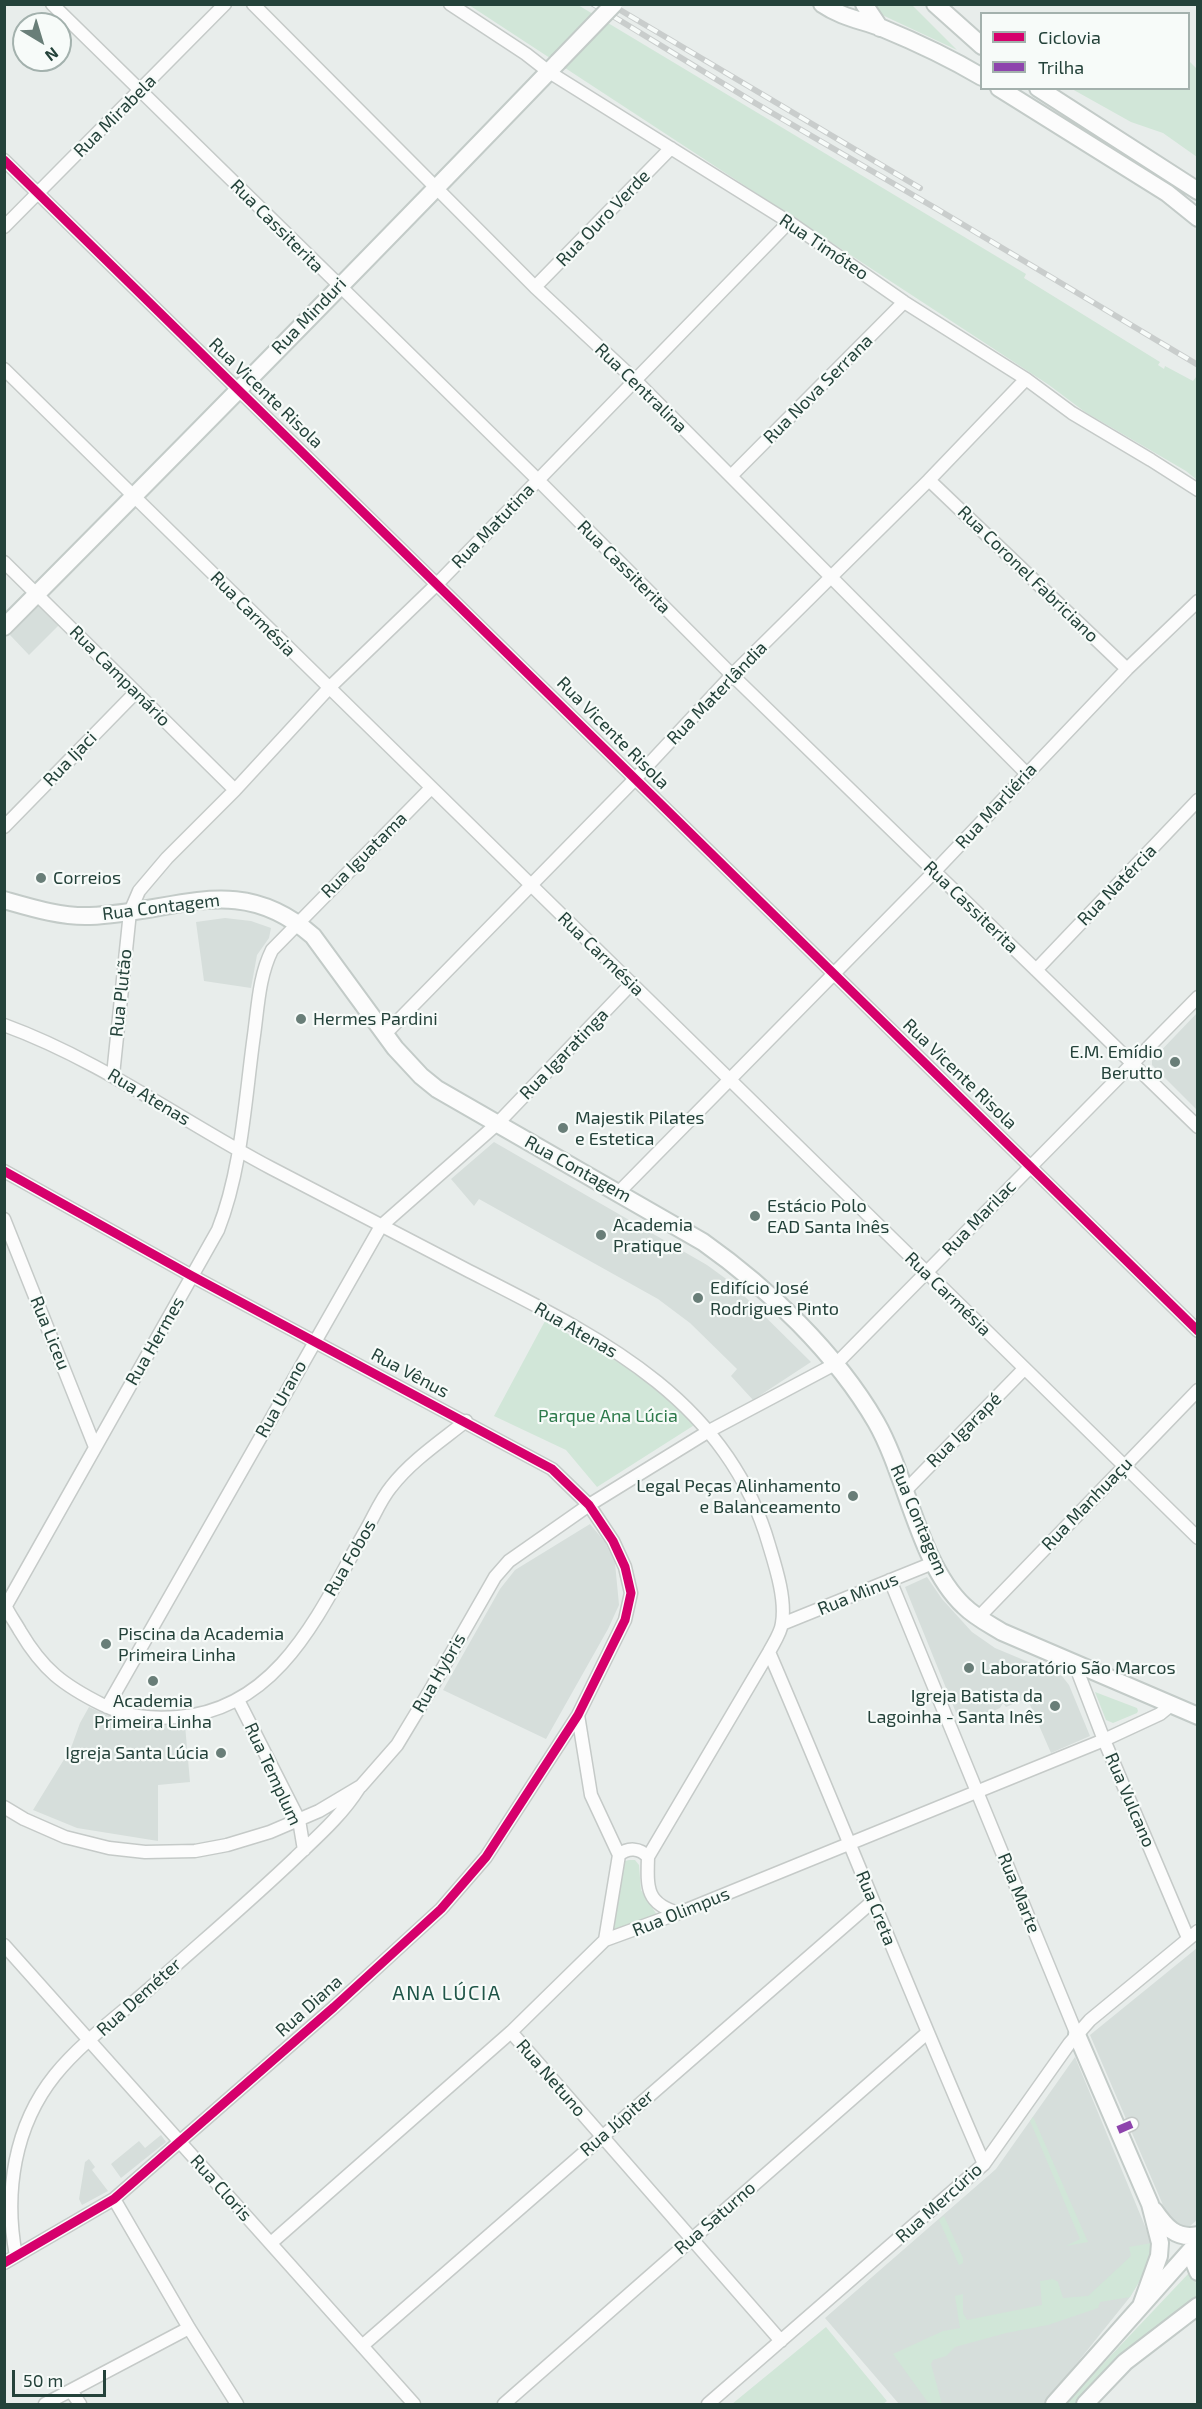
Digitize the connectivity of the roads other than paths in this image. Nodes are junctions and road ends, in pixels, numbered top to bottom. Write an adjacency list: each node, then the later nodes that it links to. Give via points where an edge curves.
1 (52, 4): 15 (street, Rua Cassiterita)
2 (225, 4): 15 (street, Rua Mirabela)
3 (253, 4): 18 (street, Rua Centralina)
4 (450, 4): 11 (street, Rua Timóteo)
5 (614, 4): 11 (street, Rua Minduri, bridge)
6 (822, 4): 9 (street, via 839,15)
7 (864, 4): 9 (street)
8 (935, 4): 10 (street)
9 (880, 28): 12 (street, via 921,44)
10 (980, 45)
11 (553, 67): 16 (street, Rua Timóteo); 18 (street, Rua Minduri)
12 (980, 76)
13 (1002, 90): 21 (street, via 1167,193)
14 (1041, 90): 19 (street)
15 (140, 91): 20 (street, Rua Mirabela); 24 (street, Rua Cassiterita)
16 (671, 148): 22 (street, Rua Timóteo); 25 (street, Rua Ouro Verde)
17 (4, 160): 20 (street, Rua Vicente Risola)
18 (436, 188): 24 (street, Rua Minduri); 25 (street, Rua Centralina)
19 (1197, 191)
20 (38, 193): 23 (street, Rua Mirabela); 30 (street, Rua Vicente Risola)
21 (1197, 218)
22 (789, 222): 26 (street, Rua Timóteo); 29 (street, Rua Matutina)
23 (4, 227)
24 (338, 286): 30 (street, Rua Minduri); 32 (street, Rua Cassiterita)
25 (535, 287): 29 (street, Rua Centralina)
26 (904, 302): 28 (street, Rua Timóteo); 31 (street, Rua Nova Serrana)
27 (4, 369): 35 (street, Rua Carmésia)
28 (1026, 379): 33 (street, Rua Materlândia); 34 (street, Rua Timóteo, via 1072,413)
29 (636, 381): 31 (street, Rua Centralina); 32 (street, Rua Matutina)
30 (238, 389): 35 (street, Rua Minduri); 38 (street, Rua Vicente Risola)
31 (731, 476): 37 (street, Rua Centralina)
32 (538, 480): 38 (street, Rua Matutina); 43 (street, Rua Cassiterita)
33 (929, 480): 37 (street, Rua Materlândia); 42 (street, Rua Coronel Fabriciano)
34 (1197, 490)
35 (135, 497): 39 (street, Rua Minduri); 44 (street, Rua Carmésia)
36 (4, 562): 39 (street, Rua Campanário)
37 (831, 578): 43 (street, Rua Materlândia); 46 (street, Rua Centralina)
38 (438, 583): 44 (street, Rua Matutina); 47 (street, Rua Vicente Risola)
39 (37, 594): 41 (street, Rua Minduri); 45 (street, Rua Campanário)
40 (1197, 601): 42 (street, Rua Marliéria)
41 (4, 627)
42 (1127, 669): 46 (street, Rua Marliéria)
43 (732, 675): 47 (street, Rua Materlândia); 52 (street, Rua Cassiterita)
44 (329, 688): 48 (street, Rua Carmésia); 49 (street, Rua Matutina)
45 (136, 692): 49 (street, Rua Campanário); 51 (street, Rua Ijaci)
46 (1026, 773): 52 (street, Rua Marliéria)
47 (636, 778): 53 (street, Rua Materlândia); 58 (street, Rua Vicente Risola)
48 (431, 788): 53 (street, Rua Carmésia); 56 (street, Rua Iguatama)
49 (235, 790): 55 (street, Rua Matutina, via 153,873)
50 (1197, 800): 57 (street, Rua Natércia)
51 (4, 827)
52 (934, 872): 57 (street, Rua Cassiterita); 58 (street, Rua Marliéria)
53 (531, 886): 59 (street, Rua Carmésia); 62 (street, Rua Materlândia)
54 (4, 900): 55 (street, Rua Contagem, via 69,915)
55 (130, 912): 56 (street, Rua Contagem, via 237,899 266,905); 64 (street, Rua Plutão)
56 (298, 923): 62 (street, Rua Contagem, via 313,936); 68 (street, Rua Hermes, via 272,950 261,979)
57 (1036, 970): 63 (street, Rua Cassiterita)
58 (834, 974): 65 (street, Rua Marliéria); 69 (street, Rua Vicente Risola)
59 (632, 983): 65 (street, Rua Carmésia); 66 (street, Rua Igaratinga)
60 (1197, 997): 63 (street, Rua Marilac)
61 (4, 1025): 64 (street, Rua Atenas)
62 (385, 1034): 66 (street, Rua Contagem, via 429,1082)
63 (1132, 1062): 67 (street, Rua Cassiterita); 69 (street, Rua Marilac)
64 (113, 1075): 68 (street, Rua Atenas)
65 (730, 1081): 71 (street, Rua Marliéria); 74 (street, Rua Carmésia)
66 (497, 1124): 71 (street, Rua Contagem); 73 (street, Rua Urano)
67 (1197, 1127)
68 (239, 1150): 73 (street, Rua Atenas); 75 (street, Rua Hermes, via 224,1216)
69 (1030, 1166): 74 (street, Rua Marilac); 76 (street, Rua Vicente Risola)
70 (4, 1171): 75 (street, Rua Vênus)
71 (619, 1192): 78 (street, Rua Contagem, via 734,1263)
72 (4, 1218): 83 (street, Rua Liceu)
73 (381, 1226): 77 (street, Rua Urano); 82 (street, Rua Atenas, via 564,1320 637,1365 673,1393)
74 (926, 1272): 78 (street, Rua Marilac); 79 (street, Rua Carmésia)
75 (192, 1276): 77 (street, Rua Vênus); 83 (street, Rua Hermes)
76 (1197, 1331)
77 (314, 1341): 81 (street, Rua Vênus); 97 (street, Rua Urano)
78 (837, 1363): 82 (street, Rua Hybris); 85 (street, Rua Contagem, via 877,1424)
79 (1024, 1369): 84 (street, Rua Carmésia); 85 (street, Rua Igarapé)
80 (1197, 1390): 84 (street, Rua Manhuaçu)
81 (466, 1421): 86 (street, Rua Vênus, via 552,1469); 95 (street, Rua Fobos, via 390,1487 306,1636 282,1666)
82 (709, 1431): 86 (street, Rua Hybris); 92 (street, Rua Atenas, via 735,1466 766,1534 781,1589)
83 (95, 1447): 90 (street, Rua Hermes)
84 (1125, 1465): 87 (street, Rua Carmésia); 91 (street, Rua Manhuaçu)
85 (905, 1491): 88 (street, Rua Contagem)
86 (589, 1505): 98 (street, Rua Vênus, via 625,1567 631,1593 625,1620); 101 (street, Rua Hybris, via 509,1561 495,1577 397,1744)
87 (1197, 1538)
88 (933, 1563): 89 (street, Rua Minus); 91 (street, Rua Contagem, via 957,1598)
89 (890, 1580): 92 (street, Rua Minus); 102 (street, Rua Marte)
90 (5, 1606): 97 (street, Rua Fobos, via 35,1656 51,1673)
91 (978, 1618): 94 (street, Rua Contagem)
92 (783, 1624): 93 (street, Rua Atenas)
93 (769, 1652): 105 (street, Rua Creta); 108 (street, Rua Atenas)
94 (1074, 1662): 96 (street, Rua Contagem); 100 (street, Rua Vulcano)
95 (238, 1700): 97 (street, Rua Fobos, via 189,1716 150,1719); 104 (street, Rua Templum)
96 (1171, 1705): 99 (street, Rua Contagem); 100 (street, Rua Olimpus)
97 (107, 1707)
98 (578, 1715): 107 (street, via 591,1795); 119 (street, Rua Diana, via 486,1857 441,1909)
99 (1197, 1716)
100 (1104, 1740): 102 (street, Rua Olimpus); 111 (street, Rua Vulcano)
101 (361, 1786): 104 (street, Rua Hybris); 106 (street, Rua Deméter, via 348,1806)
102 (976, 1790): 105 (street, Rua Olimpus); 116 (street, Rua Marte)
103 (4, 1807): 104 (street, Rua Hybris, via 65,1837 145,1852 195,1851 226,1845)
104 (299, 1820): 106 (street, Rua Templum)
105 (851, 1843): 109 (street, Rua Creta); 110 (street, Rua Olimpus)
106 (304, 1850): 117 (street, Rua Deméter)
107 (619, 1855): 108 (street, via 638,1850); 112 (street)
108 (648, 1857): 110 (street, via 648,1886 654,1900 660,1907)
109 (873, 1901): 115 (street, Rua Creta); 118 (street, Rua Júpiter)
110 (679, 1914): 112 (street, Rua Olimpus)
111 (1193, 1935): 116 (street, Rua Mercúrio)
112 (604, 1941): 114 (street, Rua Olimpus)
113 (4, 1944): 117 (street, Rua Cloris)
114 (511, 2032): 118 (street, Rua Netuno); 126 (street, Rua Olimpus)
115 (927, 2033): 120 (street, Rua Creta); 124 (street, Rua Saturno)
116 (1077, 2035): 120 (street, Rua Mercúrio); 122 (street, Rua Marte, via 1125,2127)
117 (90, 2040): 119 (street, Rua Cloris); 127 (street, Rua Deméter, via 55,2075 20,2139 11,2197)
118 (601, 2136): 124 (street, Rua Netuno); 135 (street, Rua Júpiter)
119 (180, 2143): 121 (street, Rua Diana); 126 (street, Rua Cloris)
120 (984, 2164): 134 (street, Rua Mercúrio)
121 (114, 2199): 127 (street, Rua Diana); 133 (street)
122 (1150, 2204): 123 (street, Rua Marte, via 1172,2231 1182,2236); 132 (street, Rua Marte, via 1160,2243 1159,2256)
123 (1197, 2235)
124 (691, 2239): 134 (street, Rua Netuno); 141 (street, Rua Saturno)
125 (1197, 2242): 132 (street)
126 (272, 2243): 135 (street, Rua Cloris)
127 (16, 2256): 129 (street, Rua Diana)
128 (1197, 2257): 130 (street)
129 (4, 2263)
130 (1197, 2272)
131 (1197, 2306): 144 (street, via 1125,2362)
132 (1141, 2307): 143 (street)
133 (189, 2328): 136 (street); 139 (street)
134 (781, 2341): 142 (street, Rua Mercúrio)
135 (362, 2346): 140 (street, Rua Cloris)
136 (71, 2391): 137 (street); 138 (street)
137 (45, 2404)
138 (80, 2404)
139 (237, 2404)
140 (414, 2404)
141 (504, 2404)
142 (708, 2404)
143 (1054, 2404)
144 (1085, 2404)

